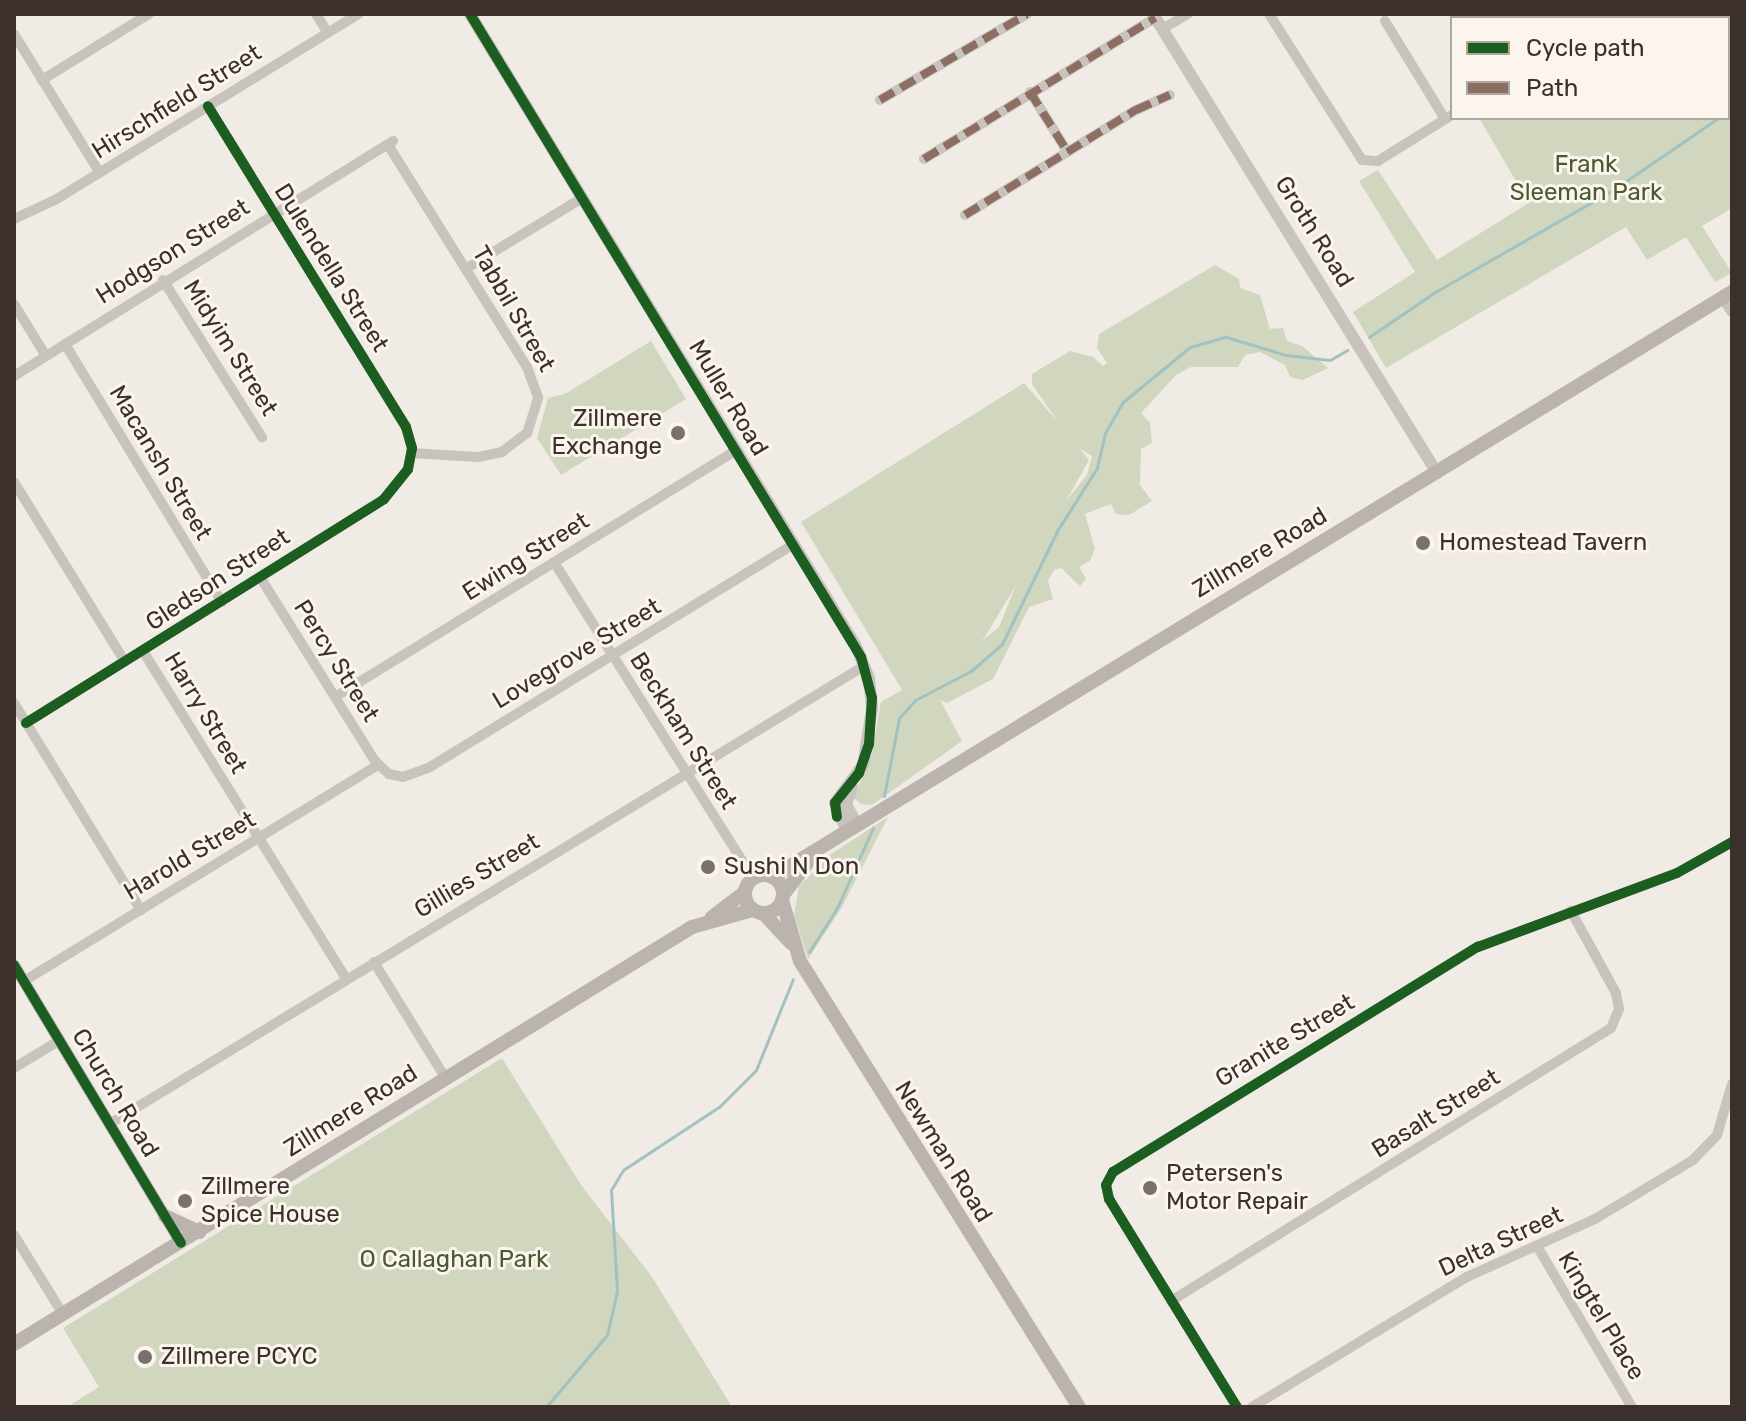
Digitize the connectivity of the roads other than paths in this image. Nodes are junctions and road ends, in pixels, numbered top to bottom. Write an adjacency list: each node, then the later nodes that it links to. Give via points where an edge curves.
1 (149, 14): 12 (street)
2 (316, 14): 10 (street)
3 (359, 14): 10 (street, Hirschfield Street)
4 (470, 14): 22 (street, Muller Road)
5 (1027, 14): 15 (street)
6 (1188, 14): 8 (street)
7 (1269, 14): 17 (street, via 1357,156 1368,163)
8 (1157, 20): 13 (street); 37 (street, Groth Road)
9 (1385, 21): 17 (street)
10 (328, 33): 16 (street, Hirschfield Street)
11 (14, 34): 12 (street)
12 (42, 80): 21 (street)
13 (1030, 92): 19 (street); 20 (street)
14 (1170, 95): 19 (street)
15 (880, 100)
16 (208, 106): 21 (street, Hirschfield Street); 23 (street, Dulendella Street)
17 (1449, 117)
18 (391, 144): 23 (street, Hodgson Street); 26 (street, Tabbil Street)
19 (1067, 151): 24 (street)
20 (924, 159)
21 (100, 173): 25 (street, Hirschfield Street)
22 (582, 198): 26 (street); 35 (street, Muller Road)
23 (274, 212): 27 (street, Hodgson Street); 36 (street, Dulendella Street, via 406,427)
24 (965, 215)
25 (14, 219)
26 (467, 268): 36 (street, Tabbil Street, via 532,375 538,398 535,417 521,439 495,454)
27 (163, 280): 31 (street, Hodgson Street); 34 (street, Midyim Street)
28 (1728, 295): 30 (street); 37 (main road, Zillmere Road)
29 (14, 304): 32 (street)
30 (1732, 311)
31 (65, 344): 32 (street, Hodgson Street); 42 (street, Macansh Street)
32 (46, 356): 33 (street, Hodgson Street)
33 (14, 376)
34 (262, 437)
35 (737, 450): 39 (street, Muller Road); 40 (street, Ewing Street)
36 (411, 453): 41 (street, Gledson Street, via 405,476 390,494)
37 (1437, 473): 52 (main road, Zillmere Road)
38 (14, 482): 45 (street)
39 (794, 544): 44 (street, Lovegrove Street); 46 (street, Muller Road)
40 (554, 562): 44 (street, Beckham Street); 47 (street, Ewing Street)
41 (260, 577): 42 (street, Gledson Street); 47 (street, Percy Street)
42 (222, 602): 43 (street, Gledson Street)
43 (143, 651): 45 (street, Gledson Street); 53 (street, Harry Street)
44 (612, 655): 50 (street, Lovegrove Street, via 418,773 393,776); 51 (street, Beckham Street)
45 (125, 662): 49 (street, Gledson Street)
46 (864, 666): 51 (street, Gillies Street); 52 (street, Muller Road, via 872,698 870,732 855,780 835,803)
47 (335, 697): 50 (street, Percy Street)
48 (14, 703): 49 (street)
49 (26, 723): 60 (street)
50 (378, 765): 53 (street, Harold Street)
51 (684, 772): 57 (street, Beckham Street); 65 (street, Gillies Street)
52 (852, 828): 55 (main road, Zillmere Road)
53 (258, 838): 60 (street, Harold Street); 67 (street, Harry Street)
54 (1732, 842): 61 (street, Granite Street, via 1684,870)
55 (814, 854): 56 (main road, Zillmere Road); 59 (main road, Zillmere Road)
56 (772, 877): 57 (main road); 59 (main road, Newman Road)
57 (754, 879): 58 (main road, Zillmere Road)
58 (745, 892): 62 (main road, Newman Road); 63 (main road, Zillmere Road)
59 (782, 898): 62 (main road, Zillmere Road); 64 (main road, Newman Road)
60 (141, 910): 68 (street, Harold Street)
61 (1571, 911): 79 (street, Basalt Street, via 1616,993 1619,1009 1611,1028); 79 (street, Granite Street, via 1478,947 1113,1172 1106,1185 1109,1199)
62 (758, 912): 63 (main road, Zillmere Road); 64 (main road, Newman Road)
63 (712, 917): 71 (main road, Zillmere Road)
64 (791, 943): 82 (main road, Newman Road)
65 (374, 962): 67 (street, Gillies Street); 71 (street)
66 (14, 965): 68 (street, Church Road)
67 (346, 979): 73 (street, Gillies Street)
68 (24, 981): 69 (street, Church Road)
69 (60, 1040): 70 (street); 73 (street, Church Road)
70 (14, 1068)
71 (446, 1079): 75 (main road, Zillmere Road)
72 (1732, 1084): 78 (street, Delta Street, via 1717,1135 1699,1155 1609,1211)
73 (111, 1123): 74 (street, Church Road)
74 (165, 1216): 75 (main road); 77 (street, Church Road)
75 (199, 1232): 77 (main road, Zillmere Road)
76 (14, 1235): 80 (street)
77 (181, 1243): 80 (main road, Zillmere Road)
78 (1537, 1246): 86 (street, Delta Street, via 1456,1283); 87 (street, Kingtel Place)
79 (1171, 1301): 85 (street, Granite Street)
80 (63, 1314): 81 (main road, Zillmere Road)
81 (14, 1344)
82 (1059, 1382): 83 (main road, Newman Road); 84 (main road, Newman Road)
83 (1066, 1407)
84 (1079, 1407)
85 (1237, 1407)
86 (1252, 1407)
87 (1632, 1407)

